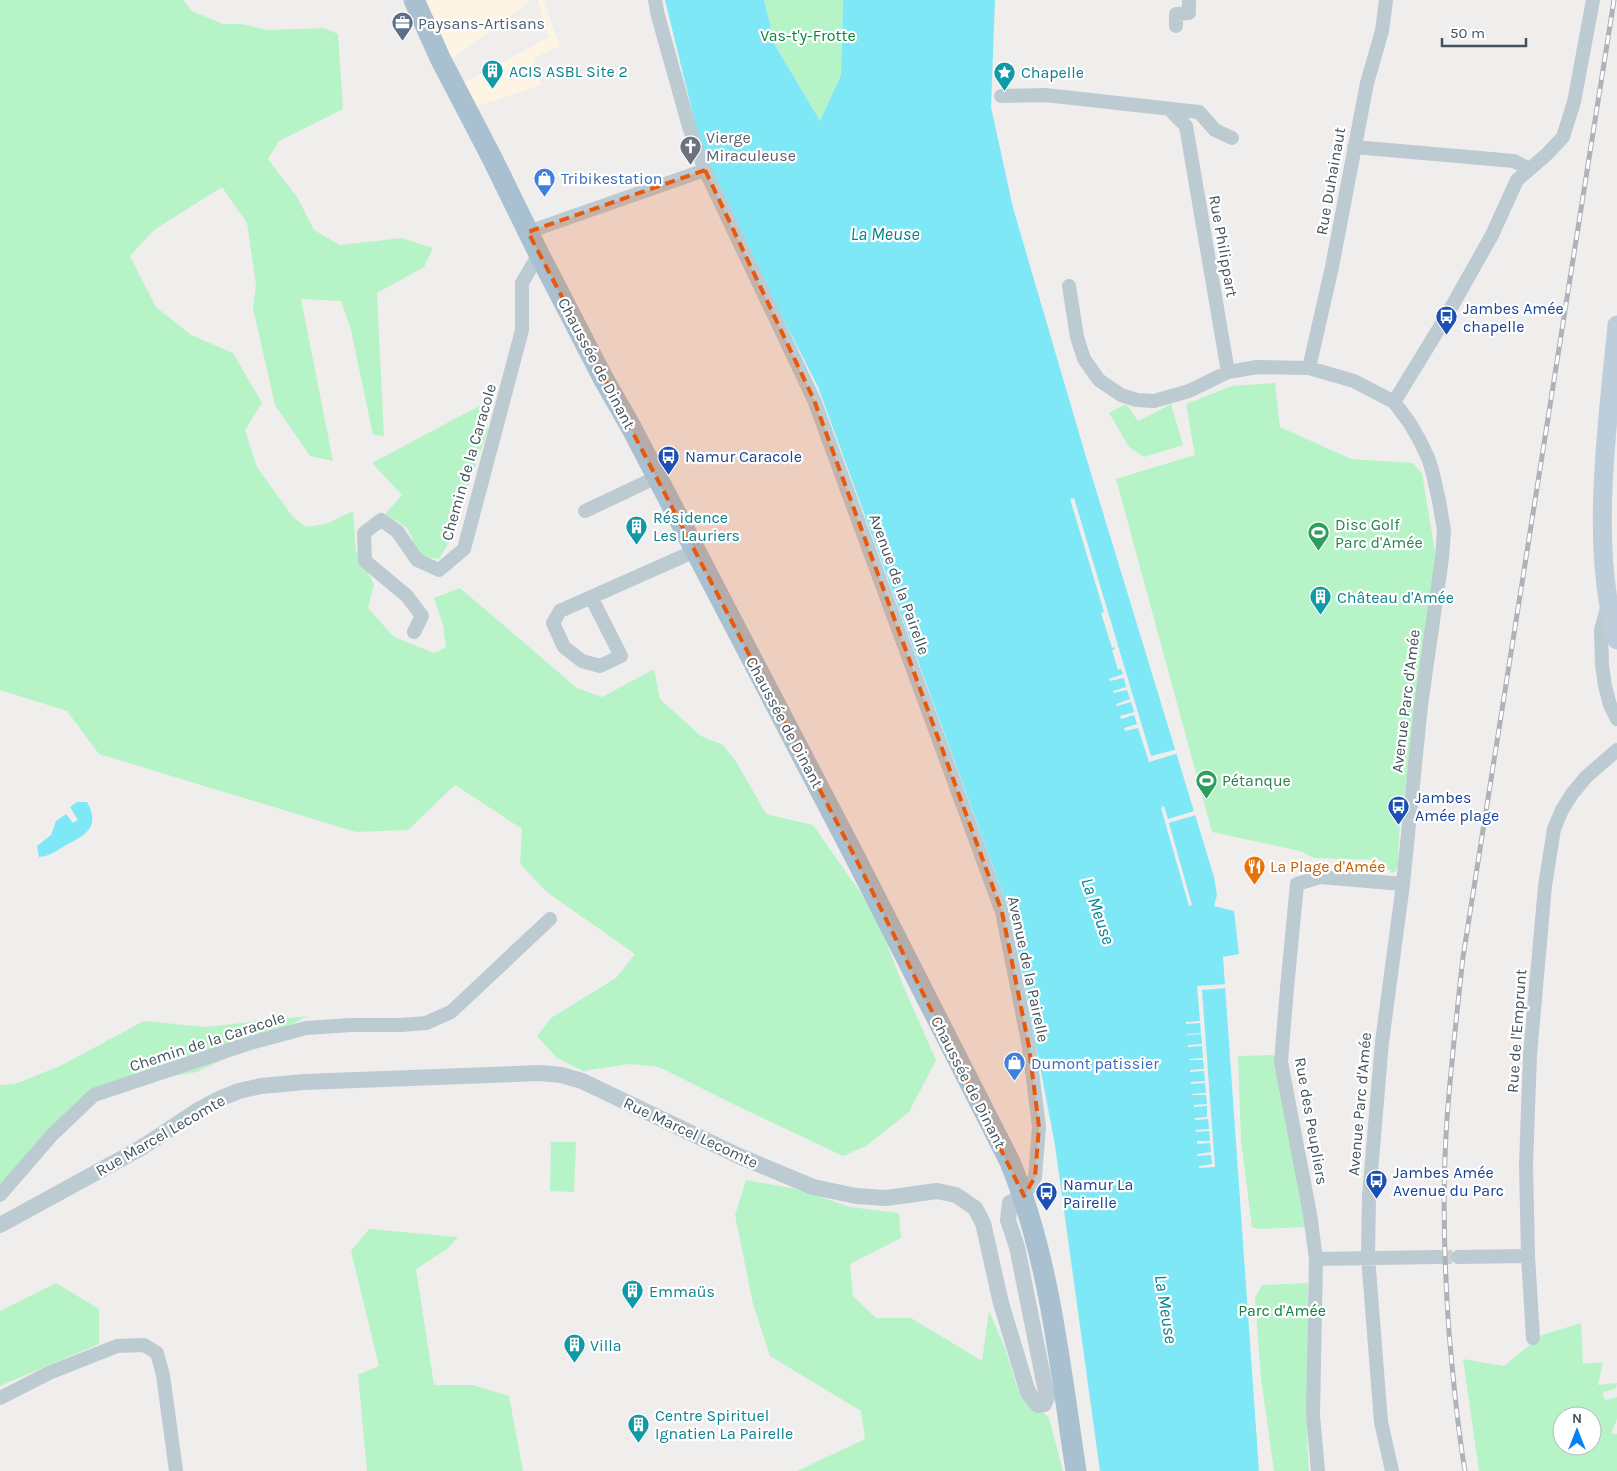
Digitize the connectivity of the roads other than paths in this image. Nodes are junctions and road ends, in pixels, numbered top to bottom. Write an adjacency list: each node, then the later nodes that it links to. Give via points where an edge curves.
1 (414, 0): 15 (main road, Chaussée de Dinant)
2 (655, 0): 14 (street, Avenue de la Pairelle, via 690,130)
3 (1189, 0): 6 (street, via 1189,13 1176,14)
4 (1386, 0): 12 (street, Rue Duhainaut, via 1382,31 1367,82)
5 (1593, 0): 13 (street, via 1574,102 1563,137)
6 (1176, 26)
7 (1001, 96): 8 (street, via 1045,95)
8 (1169, 109): 9 (street); 10 (street, via 1200,112)
9 (1186, 126): 10 (street); 20 (street, Rue Philippart)
10 (1215, 130): 11 (street)
11 (1232, 138)
12 (1354, 147): 13 (street, via 1514,161); 19 (street, Rue Duhainaut)
13 (1529, 169): 21 (street, via 1518,180 1492,235)
14 (705, 170): 15 (street); 34 (street, Avenue de la Pairelle, via 814,400 1002,912 1029,1047 1039,1128 1035,1177)
15 (528, 232): 16 (main road, Chaussée de Dinant)
16 (538, 254): 22 (main road, Chaussée de Dinant); 27 (street, Chemin de la Caracole, via 522,282 522,330 464,549 439,570 417,560 397,531 380,520 364,533 366,561 406,596 422,616)
17 (1069, 286): 20 (street, via 1084,359 1099,380 1122,395 1154,402 1189,392)
18 (1617, 326): 26 (main road, via 1604,474 1603,526)
19 (1309, 368): 20 (street, via 1257,367); 21 (street, via 1354,381)
20 (1228, 372)
21 (1394, 402): 31 (street, Avenue Parc d'Amée, via 1409,422 1429,460 1444,530)
22 (657, 477): 23 (street); 24 (main road, Chaussée de Dinant)
23 (585, 511)
24 (695, 551): 25 (street); 34 (main road, Chaussée de Dinant, via 861,867 1010,1162)
25 (591, 597): 25 (street, via 560,611 553,623 564,647 582,661 600,666 622,656)
26 (1608, 602): 28 (main road); 29 (street, via 1601,630 1602,665 1610,705)
27 (414, 632)
28 (1617, 640)
29 (1617, 718)
30 (1617, 750): 36 (street, Rue de l'Emprunt, via 1572,794 1554,829 1545,886 1530,1055 1526,1165)
31 (1403, 884): 37 (street, Avenue Parc d'Amée, via 1382,1042 1371,1160); 40 (street, Rue des Peupliers, via 1320,877 1297,884 1281,1062)
32 (550, 919): 33 (street, Chemin de la Caracole, via 451,1012 426,1023 306,1028 250,1043 94,1095 52,1136)
33 (0, 1195)
34 (1024, 1196): 35 (street, Rue Marcel Lecomte, via 1010,1203 1008,1220 1047,1397 1044,1404 1038,1405 1026,1386 1001,1303 983,1223 975,1208 956,1195 937,1191 886,1198 813,1187 739,1156 589,1084 561,1075 540,1073 313,1082 239,1091 219,1099 141,1148); 44 (main road, Chaussée de Dinant, via 1039,1252 1055,1336)
35 (0, 1225)
36 (1528, 1256): 39 (street); 41 (street, Rue de l'Emprunt)
37 (1368, 1257): 38 (street); 40 (street); 46 (street, Avenue Parc d'Amée, via 1382,1422)
38 (1438, 1257)
39 (1458, 1257)
40 (1316, 1259): 45 (street, Rue des Peupliers, via 1313,1415)
41 (1533, 1338)
42 (0, 1398): 43 (street, via 49,1373 117,1346 144,1345 157,1353 163,1375)
43 (176, 1471)
44 (1076, 1471)
45 (1318, 1471)
46 (1392, 1471)

